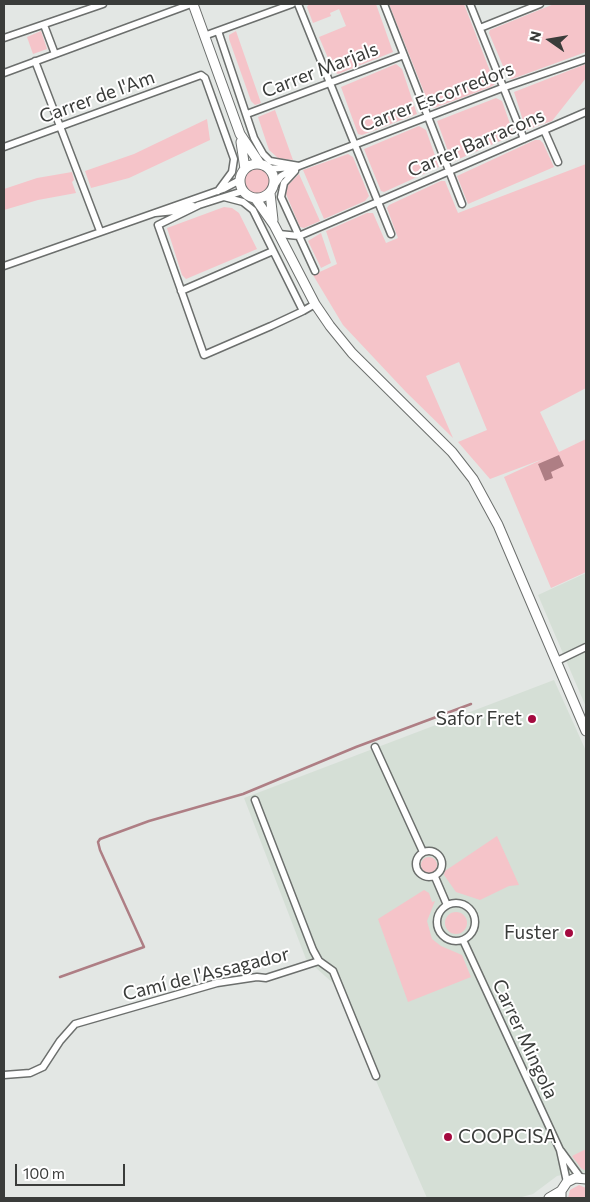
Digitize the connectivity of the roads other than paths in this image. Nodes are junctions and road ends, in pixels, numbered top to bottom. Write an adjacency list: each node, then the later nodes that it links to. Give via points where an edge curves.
1 (103, 4): 8 (street)
2 (192, 4): 11 (street); 13 (street)
3 (292, 4): 10 (street)
4 (298, 4): 18 (street)
5 (384, 4): 14 (street)
6 (470, 4): 9 (street)
7 (538, 4): 9 (street)
8 (44, 25): 12 (street); 13 (street)
9 (480, 28): 19 (street)
10 (218, 31): 11 (street); 21 (street)
11 (204, 36): 25 (street)
12 (4, 38)
13 (55, 54): 16 (street)
14 (404, 55): 18 (street, Carrer Marjals); 22 (street)
15 (586, 59): 19 (street, Carrer Escorredors)
16 (35, 61): 17 (street); 23 (street)
17 (4, 73)
18 (329, 82): 21 (street, Carrer Marjals); 27 (street)
19 (504, 88): 22 (street, Carrer Escorredors); 26 (street)
20 (586, 112): 24 (street, Carrer Barracons)
21 (247, 114): 31 (street, via 254,138 268,160)
22 (427, 117): 27 (street, Carrer Escorredors); 34 (street)
23 (60, 126): 28 (street, Carrer de l'Am); 37 (street, Carrer de l'Am, via 201,75 205,78 234,159 232,172); 46 (street)
24 (544, 130): 26 (street, Carrer Barracons); 29 (street)
25 (240, 134): 30 (street); 32 (street)
26 (524, 139): 34 (street, Carrer Barracons)
27 (354, 144): 31 (street, Carrer Escorredors); 41 (street)
28 (4, 147)
29 (558, 162)
30 (260, 164): 32 (street); 33 (street)
31 (299, 166): 33 (street, Carrer Escorredors); 36 (street, Carrer Escorredors, via 281,176); 49 (street, via 284,183 281,198)
32 (245, 169): 35 (street)
33 (269, 169): 36 (street, via 274,177)
34 (449, 171): 41 (street, Carrer Barracons); 42 (street)
35 (240, 180): 37 (street); 38 (street)
36 (272, 190): 40 (street); 45 (street)
37 (218, 191): 44 (street)
38 (243, 191): 39 (street); 40 (street)
39 (224, 197): 43 (street); 50 (street, via 243,202 253,210)
40 (255, 198): 45 (street)
41 (377, 202): 48 (street); 49 (street, Carrer Barracons)
42 (462, 204)
43 (199, 205): 44 (street); 53 (street, via 158,225)
44 (151, 213): 46 (street)
45 (274, 225): 47 (street)
46 (100, 231): 51 (street)
47 (279, 234): 49 (street, Carrer Barracons); 54 (street)
48 (391, 234)
49 (299, 236): 52 (street)
50 (273, 251): 53 (street); 55 (street)
51 (4, 266)
52 (314, 271)
53 (181, 291): 55 (street, via 204,355)
54 (315, 304): 55 (street); 57 (street, via 352,353 452,452 473,479 498,525)
55 (303, 311)
56 (586, 647): 57 (street)
57 (557, 661): 58 (street)
58 (586, 731)
59 (375, 747): 61 (street)
60 (255, 800): 65 (street)
61 (424, 852): 62 (street, via 435,852 441,859 442,868); 62 (street, via 417,858 416,869 423,876)
62 (435, 876): 63 (street)
63 (447, 905): 64 (street, via 439,914 438,927 445,937); 64 (street, via 464,905 473,914 475,926)
64 (463, 940): 68 (street, Carrer Mingola)
65 (319, 961): 66 (street, Camí de l'Assagador, via 266,978 217,983 75,1024 43,1067 30,1073); 67 (street, via 333,972)
66 (4, 1075)
67 (376, 1076)
68 (560, 1150): 69 (street, Carrer Mingola); 70 (street, Carrer Mingola)
69 (583, 1178): 70 (street)
70 (567, 1182): 71 (street)
71 (561, 1195): 72 (street)
72 (549, 1198)

